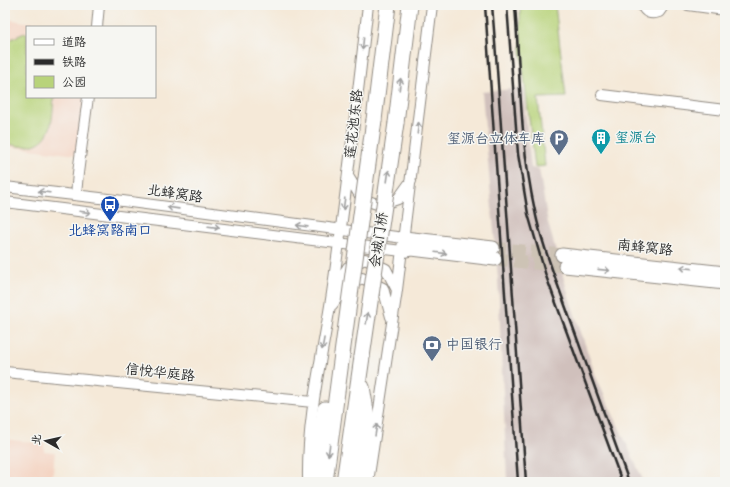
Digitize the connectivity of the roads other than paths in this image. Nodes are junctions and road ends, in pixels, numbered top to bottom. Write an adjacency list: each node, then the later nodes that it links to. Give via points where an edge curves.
1 (99, 5): 10 (street)
2 (368, 5): 15 (street, 莲花池东路, one-way to 15)
3 (388, 5): 14 (highway, 莲花池东路)
4 (410, 5): 30 (highway, 会城门桥, one-way to 4, bridge, via 396,123)
5 (432, 5): 16 (street, one-way to 5)
6 (642, 5): 7 (street, via 644,10 651,13 659,12)
7 (664, 5)
8 (688, 5): 9 (street)
9 (725, 10)
10 (97, 26)
11 (602, 95): 13 (street)
12 (88, 98): 18 (street)
13 (725, 110)
14 (374, 120): 31 (highway, 会城门桥, bridge)
15 (348, 176): 16 (street, via 362,199 380,205 398,199); 20 (street, 莲花池东路, one-way to 20)
16 (412, 181): 22 (street)
17 (5, 187): 18 (street, 北蜂窝路, one-way to 17)
18 (76, 195): 20 (street, 北蜂窝路, one-way to 18)
19 (5, 202): 21 (street, 北蜂窝路, one-way to 21)
20 (340, 231): 21 (street, 莲花池东路); 22 (street, 北蜂窝路)
21 (339, 243): 22 (street, 北蜂窝路); 27 (street, 莲花池东路)
22 (403, 245): 23 (main road, via 412,249); 26 (street)
23 (494, 254)
24 (725, 273): 25 (main road, 南蜂窝路, one-way to 25, via 564,260)
25 (725, 282)
26 (397, 290): 27 (street, via 386,269 365,259 348,267); 29 (street)
27 (332, 291): 28 (street)
28 (329, 309): 29 (street, via 346,286 362,278 383,288); 33 (street, one-way to 33)
29 (392, 321): 34 (street, one-way to 29)
30 (361, 364): 38 (highway); 39 (highway, via 367,417)
31 (340, 369): 36 (highway, via 325,406); 37 (highway, one-way to 37)
32 (5, 372): 33 (street, 信悦华庭路)
33 (313, 402): 35 (street)
34 (372, 451): 40 (street); 41 (street, via 377,462)
35 (308, 482)
36 (313, 482)
37 (325, 482)
38 (344, 482)
39 (358, 482)
40 (368, 482)
41 (375, 482)

